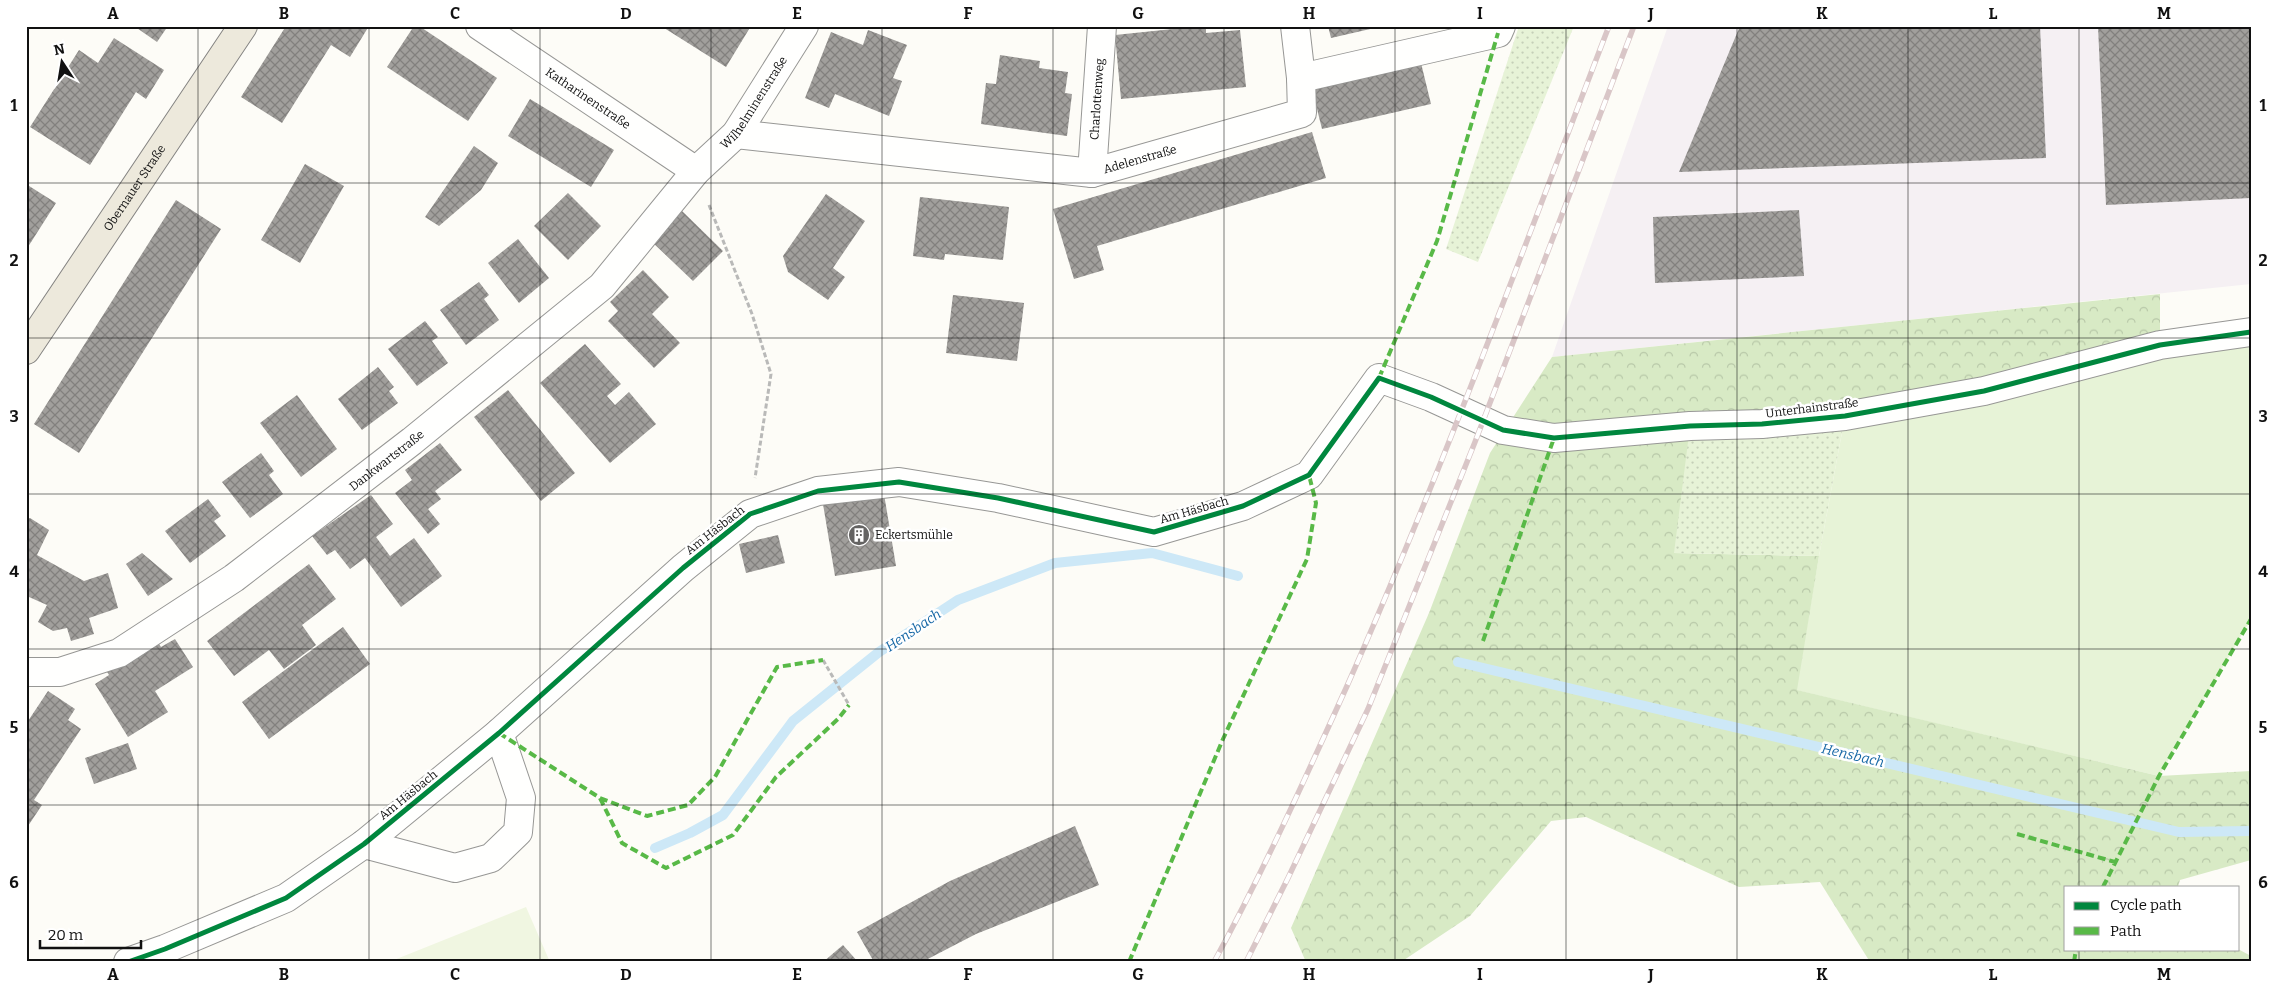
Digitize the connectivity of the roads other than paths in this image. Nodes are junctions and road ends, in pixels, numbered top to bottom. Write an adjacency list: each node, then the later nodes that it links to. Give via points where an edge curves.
1 (243, 26): 12 (main road, Obernauer Straße)
2 (480, 26): 9 (street, Katharinenstraße)
3 (804, 26): 8 (street, Wilhelminenstraße)
4 (1102, 26): 10 (street, Charlottenweg)
5 (1295, 26): 7 (street)
6 (1500, 30): 7 (street)
7 (1301, 78): 10 (street, Adelenstraße, via 1302,113)
8 (736, 134): 9 (street, Wilhelminenstraße); 10 (street, Adelenstraße)
9 (696, 171): 14 (street, Dankwartstraße, via 602,286 412,441 234,578 119,653 60,672)
10 (1092, 173)
11 (2251, 332): 13 (street, Unterhainstraße, via 2160,346 1984,391 1845,416 1554,438 1503,430 1431,396)
12 (26, 350)
13 (1379, 378): 15 (street, Am Häsbach, via 1309,475 1243,506 1154,532 998,498 898,482 818,491 750,514 683,568)
14 (26, 672)
15 (499, 733): 16 (street, Am Häsbach); 16 (street, via 521,798 518,832 491,858 455,868)
16 (364, 844): 17 (street, Am Häsbach, via 286,898)
17 (128, 962)

